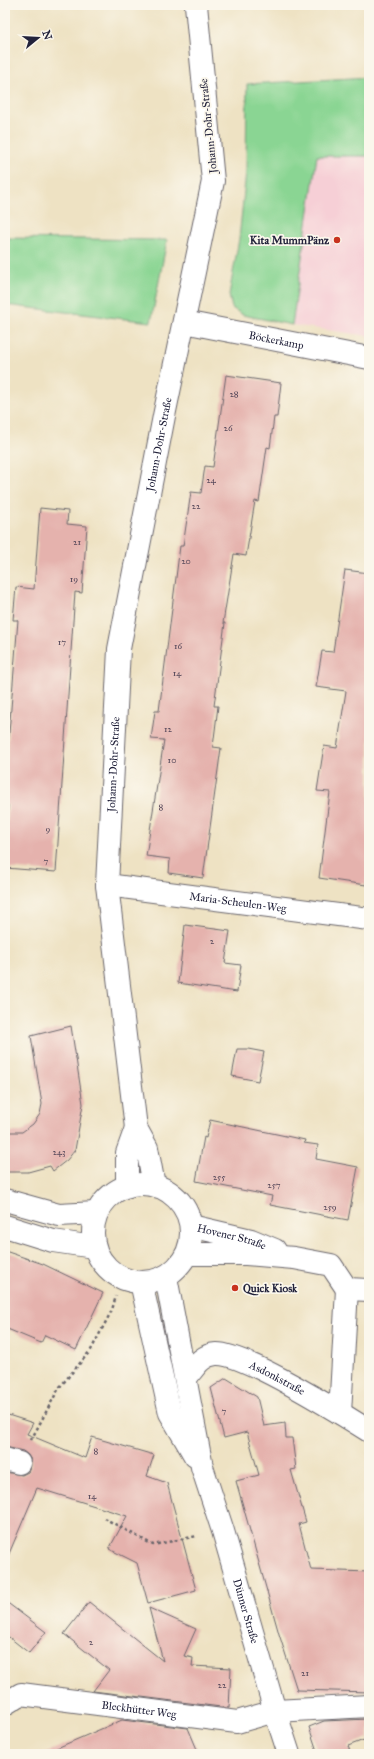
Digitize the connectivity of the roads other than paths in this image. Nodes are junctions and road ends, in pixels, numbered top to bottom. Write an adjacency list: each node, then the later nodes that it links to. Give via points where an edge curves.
1 (196, 5): 2 (street, Johann-Dohr-Straße, via 213,181)
2 (184, 322): 3 (street, Böckerkamp); 4 (street, Johann-Dohr-Straße, via 119,649)
3 (369, 358)
4 (107, 885): 5 (street, Maria-Scheulen-Weg); 6 (street, Johann-Dohr-Straße)
5 (369, 919)
6 (136, 1128): 7 (street, via 147,1148); 8 (street, via 127,1153)
7 (154, 1185): 8 (street, via 140,1183); 12 (street, via 172,1193 185,1208)
8 (127, 1186): 10 (street, via 114,1192)
9 (5, 1200): 10 (street, via 59,1214)
10 (96, 1213): 13 (street, via 92,1230)
11 (5, 1226): 13 (street, via 53,1240)
12 (191, 1226): 14 (street); 15 (street, Hovener Straße, via 251,1240)
13 (94, 1247): 17 (street, via 104,1265)
14 (187, 1254): 15 (street, Hovener Straße, via 246,1254); 16 (street, via 178,1267)
15 (294, 1258): 18 (street, Hovener Straße, via 331,1265)
16 (166, 1277): 17 (street, via 154,1281); 20 (street, Dünner Straße)
17 (131, 1280): 23 (street, Dünner Straße, via 170,1414)
18 (347, 1289): 19 (street); 21 (street)
19 (369, 1290)
20 (186, 1378): 21 (street, Asdonkstraße, via 202,1358 217,1354 247,1362); 23 (street, Dünner Straße)
21 (340, 1413): 22 (street, Asdonkstraße)
22 (369, 1431)
23 (202, 1467): 26 (street, Dünner Straße, via 223,1531)
24 (5, 1704): 26 (street, Bleckhütter Weg, via 21,1694 237,1722)
25 (369, 1706): 26 (street, Bleckhütter Weg)
26 (274, 1711): 27 (street, Dünner Straße)
27 (289, 1754)

